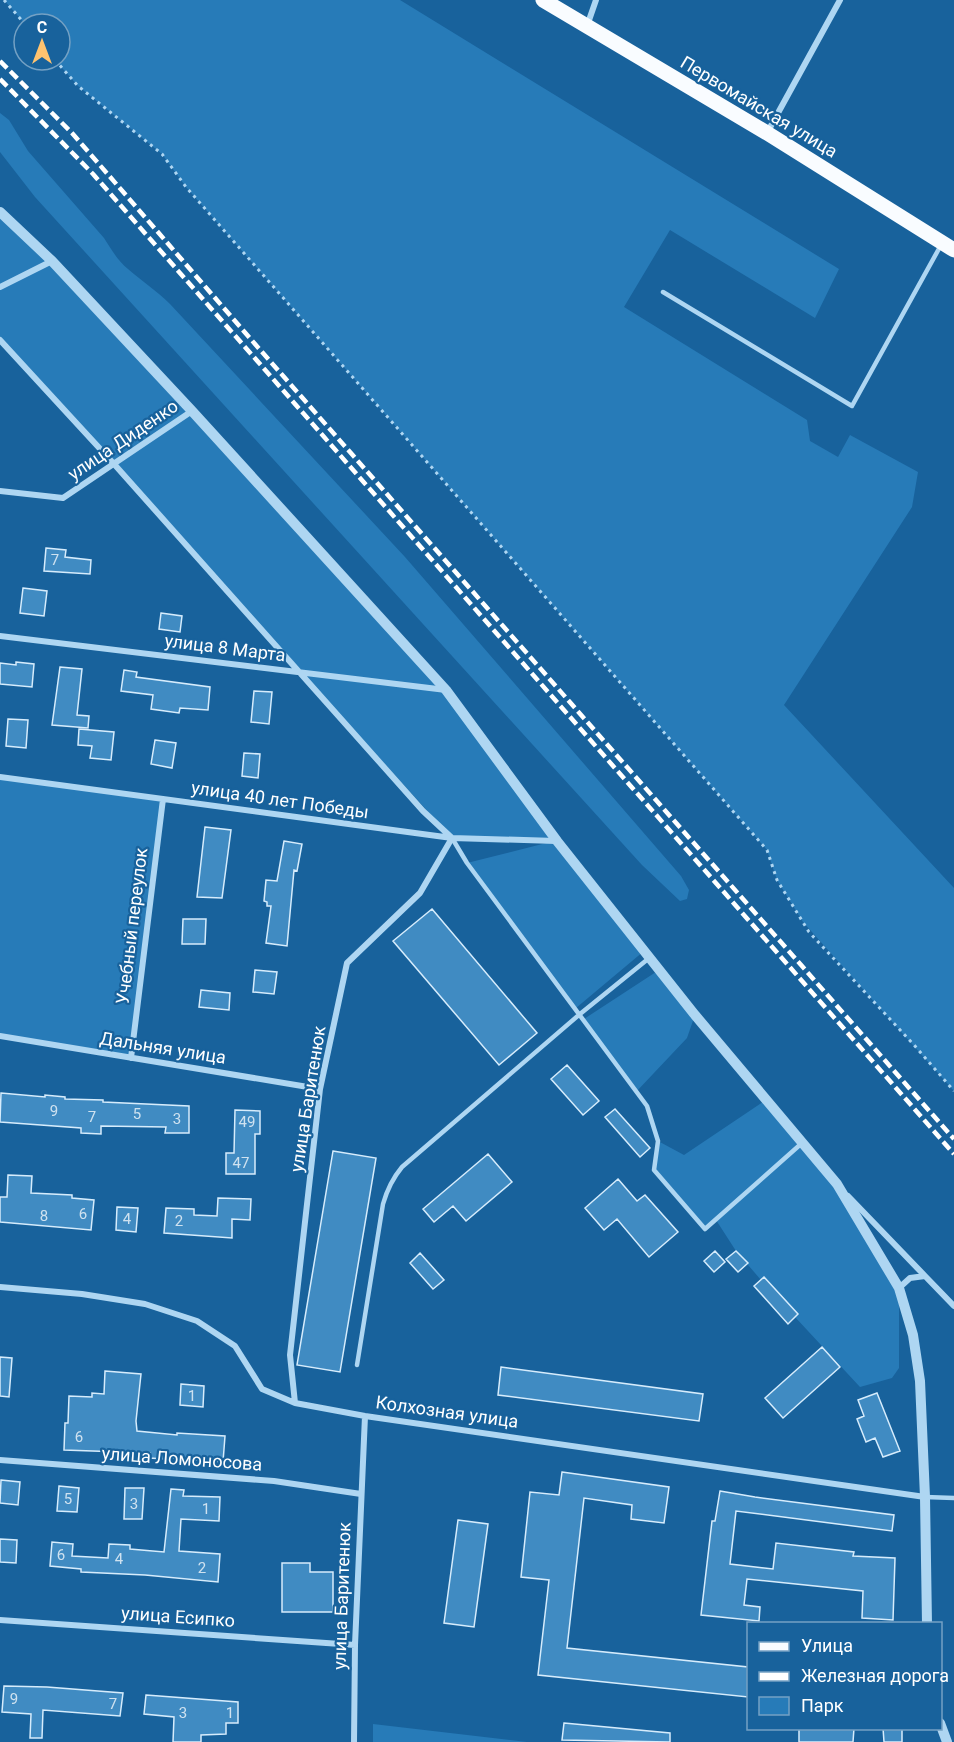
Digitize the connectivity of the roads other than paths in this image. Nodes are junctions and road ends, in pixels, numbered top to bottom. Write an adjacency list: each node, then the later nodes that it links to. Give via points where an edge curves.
1 (543, 0): 4 (main road, Первомайская улица)
2 (596, 0): 4 (street)
3 (840, 0): 5 (street)
4 (587, 26): 5 (main road, Первомайская улица)
5 (766, 133): 7 (main road, Первомайская улица)
6 (0, 212): 8 (street)
7 (948, 246): 10 (lane, via 852,405)
8 (52, 261): 9 (street); 12 (street)
9 (0, 287)
10 (663, 292)
11 (0, 340): 13 (street)
12 (192, 411): 13 (street, улица Диденко); 17 (street)
13 (114, 464): 14 (street, улица Диденко, via 63,498); 16 (street)
14 (0, 491)
15 (0, 636): 16 (street, улица 8 Марта)
16 (301, 673): 17 (street, улица 8 Марта); 20 (street, via 423,811)
17 (446, 690): 21 (street)
18 (0, 777): 19 (street, улица 40 лет Победы)
19 (163, 799): 20 (street, улица 40 лет Победы); 25 (street, Учебный переулок)
20 (452, 838): 21 (street, улица 40 лет Победы); 23 (lane); 26 (street, улица Баритенюк, via 420,893 347,963)
21 (557, 841): 22 (street)
22 (650, 957): 23 (lane); 27 (street)
23 (580, 1014): 27 (lane, via 647,1106 658,1141 654,1170 705,1229); 33 (lane, via 394,1177 383,1204)
24 (0, 1036): 25 (street, Дальняя улица)
25 (131, 1058): 26 (street, Дальняя улица)
26 (320, 1089): 34 (street, улица Баритенюк, via 290,1355)
27 (802, 1143): 28 (street)
28 (837, 1184): 29 (street); 31 (street)
29 (925, 1276): 31 (street, via 910,1278); 32 (street)
30 (0, 1287): 34 (street, Колхозная улица, via 145,1304 196,1321 235,1346 262,1389)
31 (898, 1288): 38 (street, via 917,1357)
32 (954, 1306)
33 (357, 1365)
34 (295, 1403): 35 (street, Колхозная улица)
35 (365, 1416): 37 (street, улица Баритенюк); 38 (street, Колхозная улица)
36 (0, 1460): 37 (street, улица Ломоносова, via 274,1481)
37 (361, 1494): 42 (street, улица Баритенюк)
38 (925, 1497): 39 (lane); 41 (street)
39 (954, 1498)
40 (0, 1620): 42 (street, улица Есипко)
41 (927, 1622)
42 (355, 1645): 43 (street, улица Баритенюк)
43 (354, 1742)

